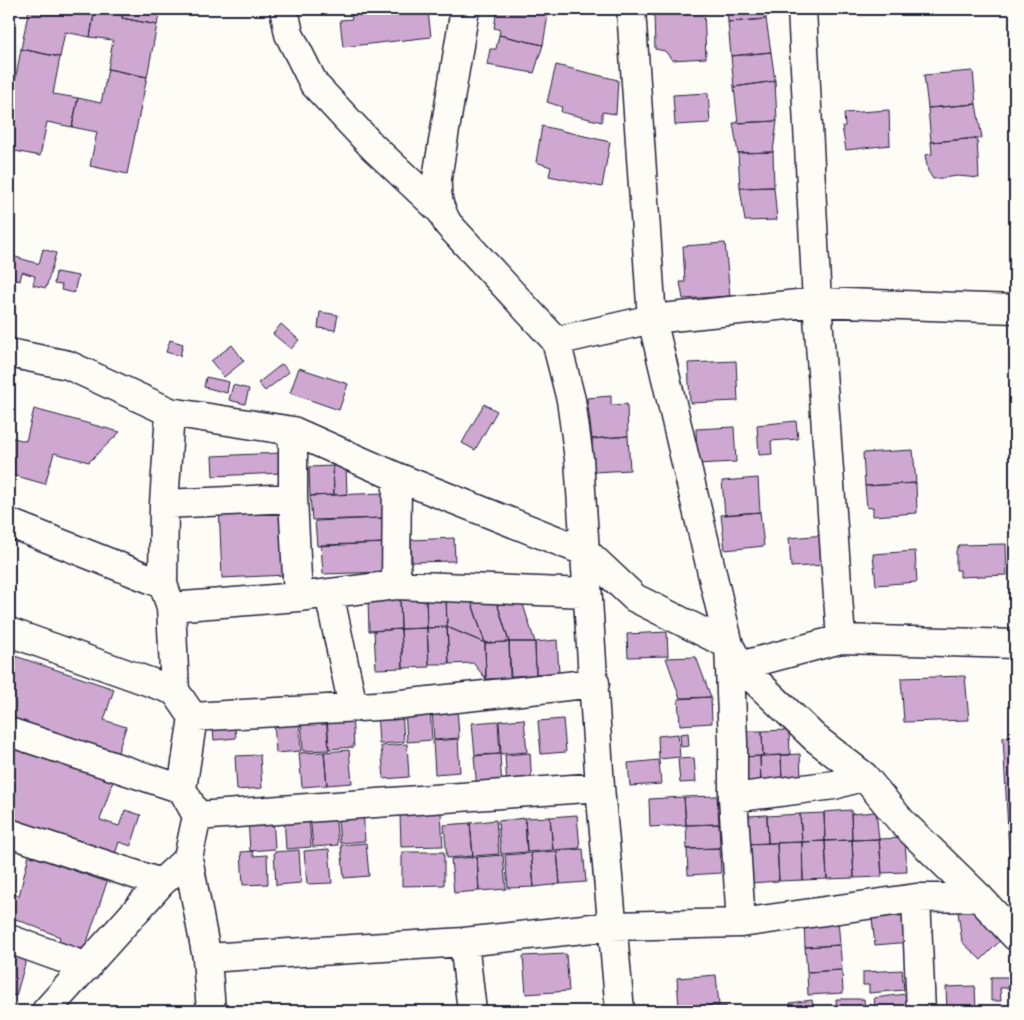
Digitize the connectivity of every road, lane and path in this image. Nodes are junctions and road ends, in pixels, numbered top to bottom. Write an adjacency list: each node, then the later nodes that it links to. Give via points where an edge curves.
1 (284, 9): 5 (street, via 289,34 314,84)
2 (465, 9): 5 (street, via 437,178 436,197)
3 (631, 9): 8 (street)
4 (802, 9): 6 (street)
5 (440, 210): 9 (street, via 448,224)
6 (817, 302): 7 (street); 8 (street); 24 (street)
7 (1015, 309)
8 (652, 319): 9 (street); 26 (street)
9 (556, 341): 17 (street, via 572,408)
10 (9, 353): 11 (street, via 68,365)
11 (170, 412): 12 (street); 15 (street)
12 (293, 431): 13 (street); 14 (street)
13 (397, 477): 17 (street); 18 (street)
14 (293, 498): 15 (street); 22 (street)
15 (164, 504): 21 (street)
16 (9, 523): 21 (street)
17 (586, 552): 20 (street); 26 (street, via 635,598)
18 (396, 585): 19 (street); 20 (street)
19 (329, 593): 22 (street); 29 (street)
20 (587, 593): 27 (street)
21 (167, 596): 22 (street); 28 (street)
22 (298, 597)
23 (9, 632): 28 (street)
24 (841, 639): 25 (street); 26 (street)
25 (1015, 644)
26 (734, 656): 32 (street, via 816,738); 35 (street)
27 (595, 682): 29 (street); 33 (street)
28 (175, 691): 30 (street)
29 (353, 707): 30 (street)
30 (193, 717): 34 (street)
31 (9, 732): 34 (street)
32 (864, 776): 35 (street, via 834,785); 41 (street, via 902,822)
33 (600, 787): 36 (street); 43 (street)
34 (182, 789): 36 (street)
35 (733, 798): 42 (street)
36 (197, 816): 38 (street)
37 (9, 833): 39 (street)
38 (188, 858): 39 (street); 47 (street)
39 (161, 883): 48 (street)
40 (916, 898): 41 (street); 42 (street); 53 (street)
41 (980, 898): 44 (street)
42 (741, 923): 43 (street)
43 (611, 926): 46 (street); 52 (street)
44 (1015, 936)
45 (9, 939): 48 (street)
46 (464, 942): 47 (street); 51 (street)
47 (208, 958): 50 (street)
48 (87, 967): 49 (street)
49 (46, 1011)
50 (211, 1011)
51 (472, 1011)
52 (620, 1011)
53 (921, 1011)

